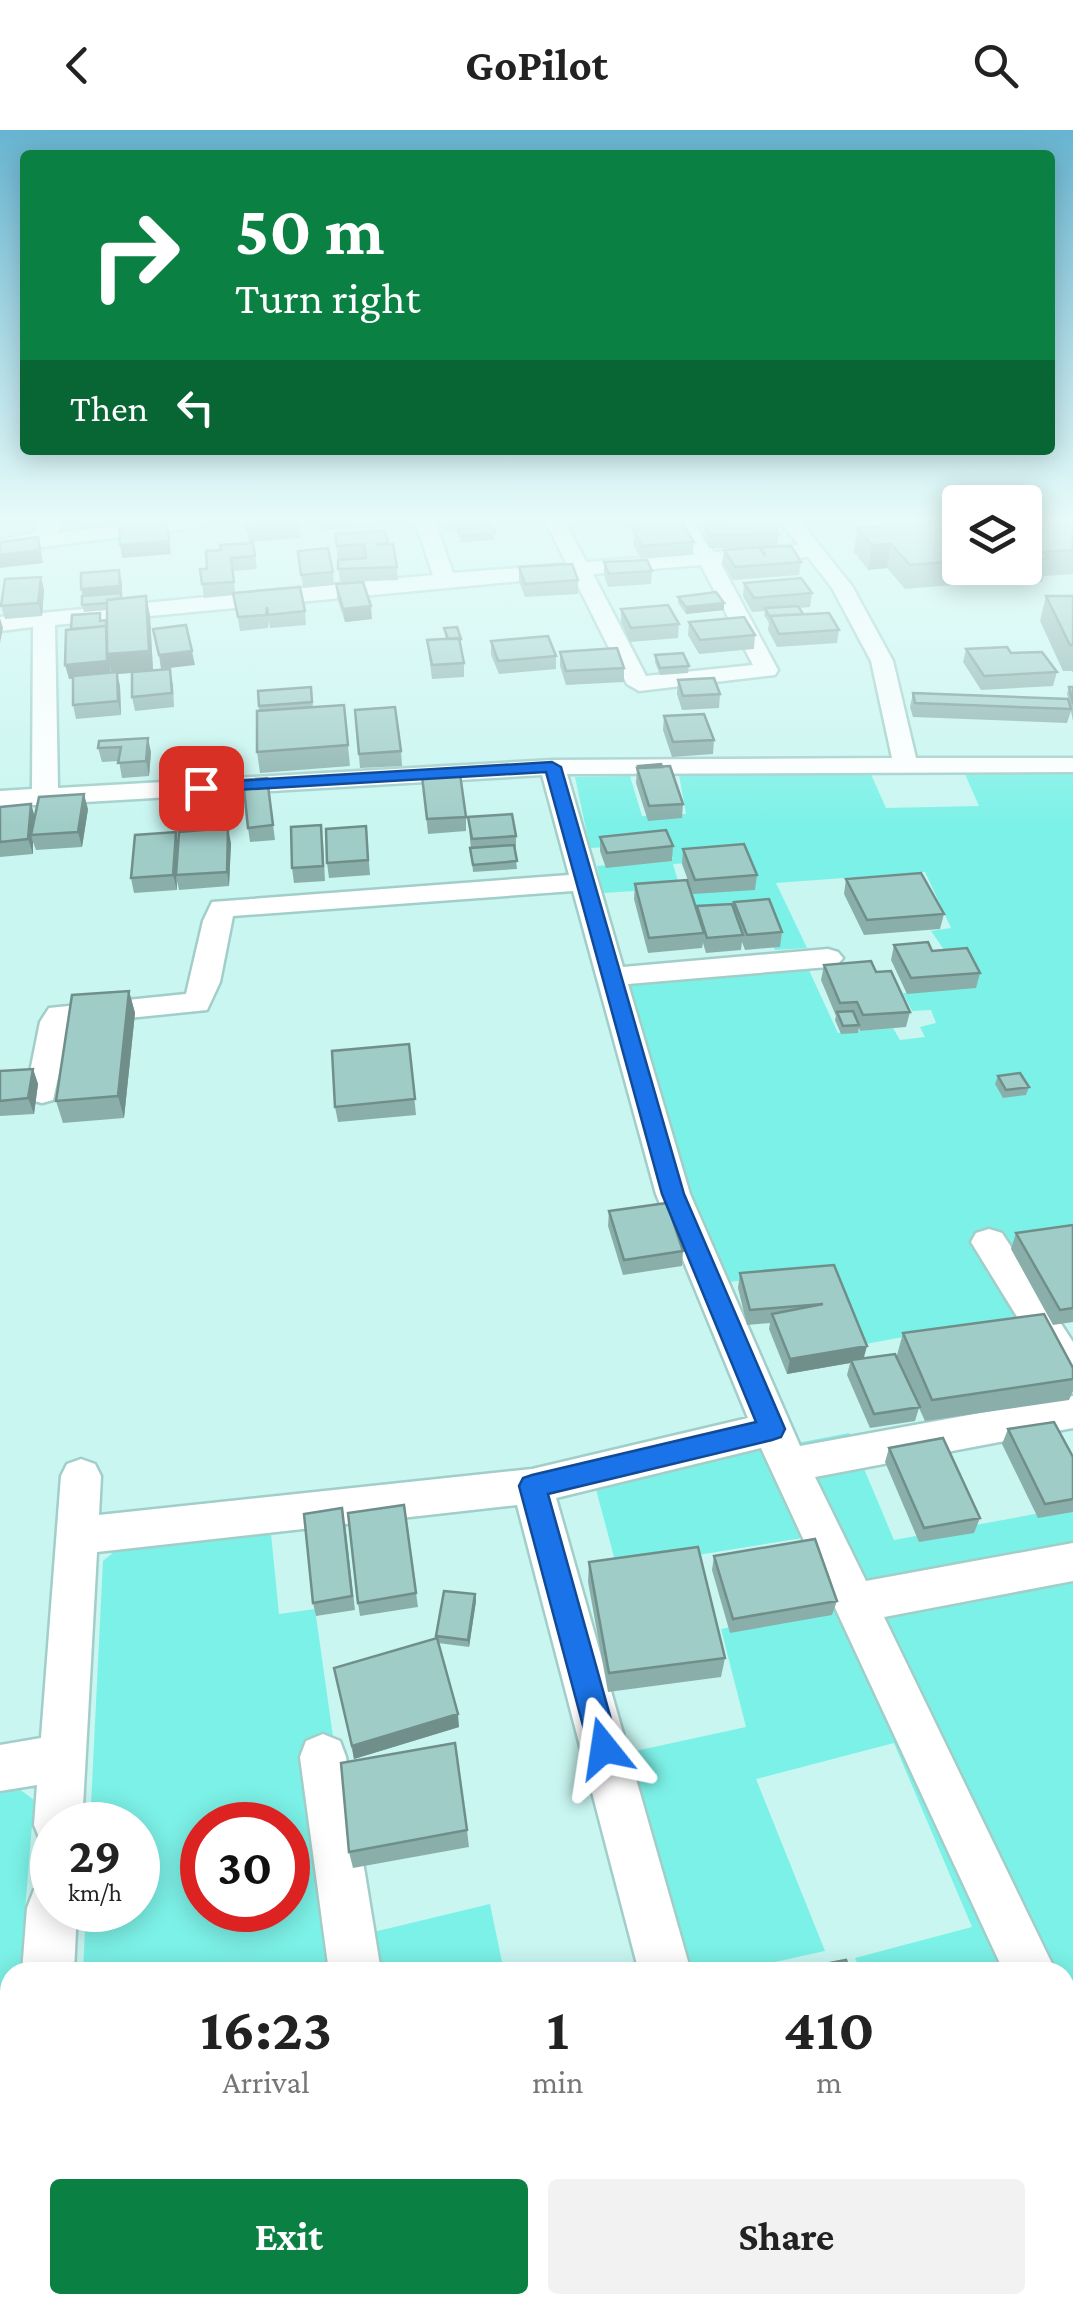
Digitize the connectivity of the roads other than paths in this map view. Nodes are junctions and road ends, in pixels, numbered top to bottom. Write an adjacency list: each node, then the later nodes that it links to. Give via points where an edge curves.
1 (44, 623): 8 (street)
2 (606, 623): 3 (street, via 639,684 768,675)
3 (741, 623)
4 (862, 623): 5 (street, via 882,661)
5 (905, 763): 6 (street); 7 (street)
6 (1073, 764)
7 (552, 767): 8 (street); 10 (street)
8 (45, 796): 9 (street)
9 (0, 799)
10 (583, 882): 12 (street); 13 (street, via 222,908 210,933 206,988 196,1003 60,1016)
11 (828, 958): 12 (street)
12 (610, 976): 17 (street, via 673,1194)
13 (42, 1092)
14 (990, 1242): 15 (street)
15 (1073, 1374)
16 (1073, 1412): 17 (street)
17 (782, 1447): 19 (street); 22 (street)
18 (81, 1476): 20 (street)
19 (532, 1486): 20 (street); 30 (street)
20 (78, 1536): 24 (street)
21 (1073, 1562): 22 (street)
22 (854, 1602): 31 (street)
23 (323, 1757): 29 (street)
24 (63, 1758): 25 (street); 26 (street)
25 (0, 1768)
26 (60, 1802)
27 (50, 1932): 28 (street)
28 (49, 1962)
29 (354, 1962)
30 (662, 1962)
31 (1025, 1962)

